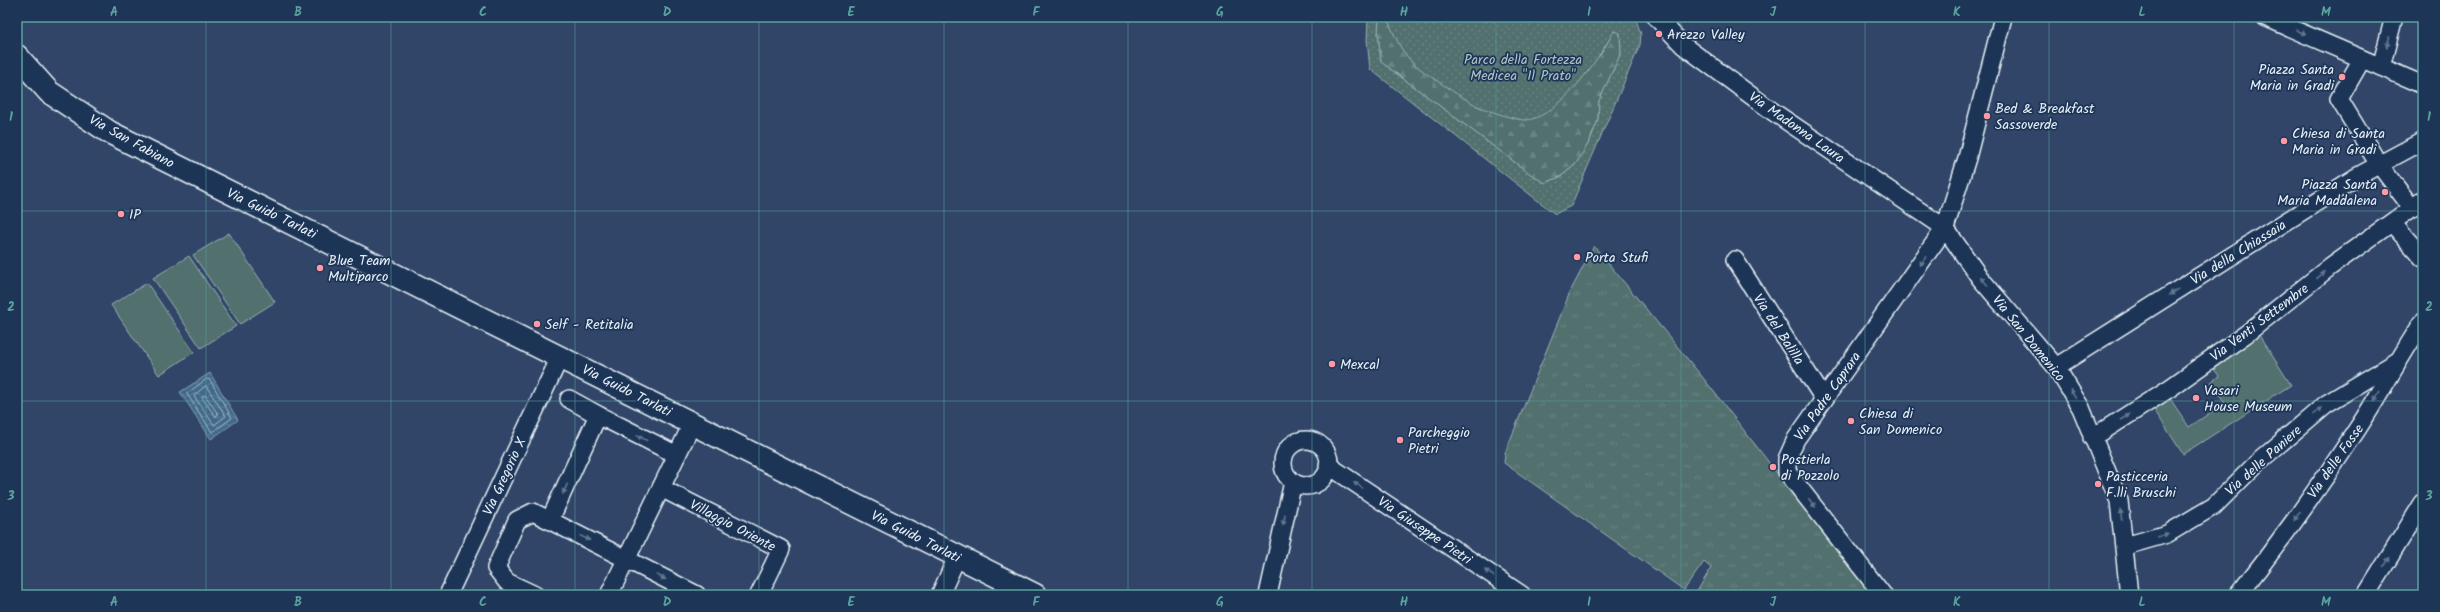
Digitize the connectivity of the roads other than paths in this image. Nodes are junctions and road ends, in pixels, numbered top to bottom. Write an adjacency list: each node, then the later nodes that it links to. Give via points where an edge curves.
1 (1656, 17): 14 (street, Via Madonna Laura, via 1690,50 1772,111)
2 (2002, 17): 14 (street, Via Padre Caprara, via 1967,158)
3 (2265, 17): 6 (street, one-way to 6)
4 (2394, 17): 7 (street, one-way to 7)
5 (17, 56): 11 (main road, Via San Fabiano, via 48,92 109,132)
6 (2362, 59): 7 (street); 10 (street, via 2339,99)
7 (2381, 67): 8 (street)
8 (2423, 86)
9 (2423, 141): 10 (street, Via della Chiassaia)
10 (2380, 164): 12 (street); 23 (street, Via della Chiassaia, one-way to 23)
11 (218, 186): 16 (main road, via 286,231); 18 (main road, Via Guido Tarlati)
12 (2418, 204): 13 (street, Via Venti Settembre)
13 (2392, 223): 15 (street); 28 (street, Via Venti Settembre, one-way to 13, via 2170,388 2246,334 2331,266)
14 (1945, 228): 23 (street, Via San Domenico, one-way to 14, via 1980,278); 25 (street, Via Padre Caprara, one-way to 25)
15 (2423, 258)
16 (336, 259): 18 (main road, via 340,255); 20 (main road, via 426,303)
17 (1734, 260): 25 (street, Via del Balilla)
18 (433, 294): 20 (main road, Via Guido Tarlati)
19 (2423, 322): 22 (street, Via delle Fosse)
20 (497, 326): 21 (main road, Via Guido Tarlati)
21 (560, 357): 27 (main road, Via Guido Tarlati); 38 (street, Via Gregorio X)
22 (2396, 362): 35 (street, Via delle Paniere, one-way to 22, via 2167,534 2214,506 2257,463 2326,404); 49 (street, Via delle Fosse, one-way to 49, via 2359,427 2277,546)
23 (2056, 367): 28 (street, Via San Domenico, one-way to 23, via 2081,408)
24 (569, 399): 26 (street)
25 (1824, 399): 47 (street, Via Padre Caprara, one-way to 47, via 1791,449 1787,459 1788,472)
26 (598, 415): 29 (street, one-way to 26); 34 (street, one-way to 34)
27 (692, 424): 29 (street); 36 (main road, Via Guido Tarlati)
28 (2092, 438): 35 (street, Via San Domenico, one-way to 28, via 2119,501)
29 (677, 455): 32 (street)
30 (1328, 465): 31 (street, via 1326,473 1316,484 1300,486); 31 (street, via 1328,458 1320,446 1313,442 1299,442 1288,449 1283,460 1285,473); 46 (street, Via Giuseppe Pietri, one-way to 30)
31 (1293, 482): 45 (street, one-way to 45)
32 (661, 488): 37 (street); 42 (street, Villaggio Oriente, via 781,549)
33 (2423, 503): 50 (street, one-way to 33)
34 (550, 520): 37 (street, one-way to 37); 39 (street, via 533,512 517,520 496,568 506,582)
35 (2125, 546): 48 (street, Via San Domenico)
36 (957, 557): 43 (street); 44 (main road, Via Guido Tarlati)
37 (627, 559): 40 (street); 41 (street, one-way to 41)
38 (448, 595)
39 (535, 595)
40 (609, 595)
41 (696, 595)
42 (759, 595)
43 (940, 595)
44 (1035, 595)
45 (1268, 595)
46 (1522, 595)
47 (1883, 595)
48 (2129, 595)
49 (2238, 595)
50 (2366, 595)

